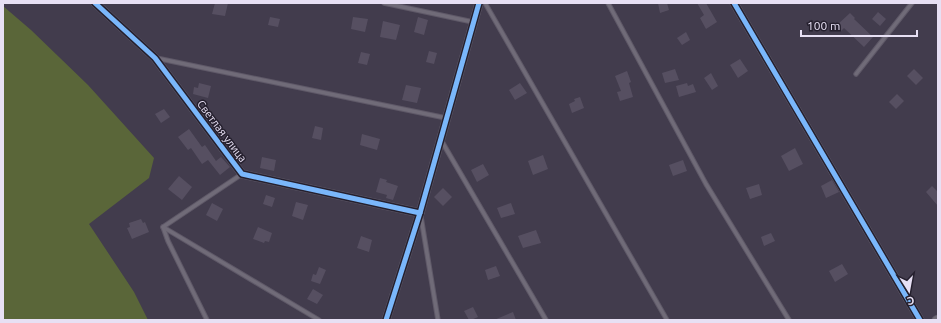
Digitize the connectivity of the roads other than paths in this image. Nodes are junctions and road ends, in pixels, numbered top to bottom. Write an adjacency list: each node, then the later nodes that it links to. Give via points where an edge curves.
1 (95, 3): 9 (street, Светлая улица)
2 (384, 3): 8 (lane)
3 (479, 3): 8 (street)
4 (485, 3): 21 (lane)
5 (608, 3): 22 (lane, via 706,184)
6 (734, 3): 23 (street)
7 (912, 3): 10 (lane)
8 (473, 22): 11 (street)
9 (155, 58): 11 (lane); 13 (street, Светлая улица)
10 (856, 74)
11 (446, 118): 12 (street)
12 (440, 139): 14 (street); 20 (lane)
13 (242, 174): 14 (street, Светлая улица); 15 (lane)
14 (420, 213): 18 (street); 19 (lane)
15 (163, 227): 16 (lane); 17 (lane)
16 (207, 320)
17 (319, 320)
18 (386, 320)
19 (438, 320)
20 (546, 320)
21 (667, 320)
22 (789, 320)
23 (920, 320)

